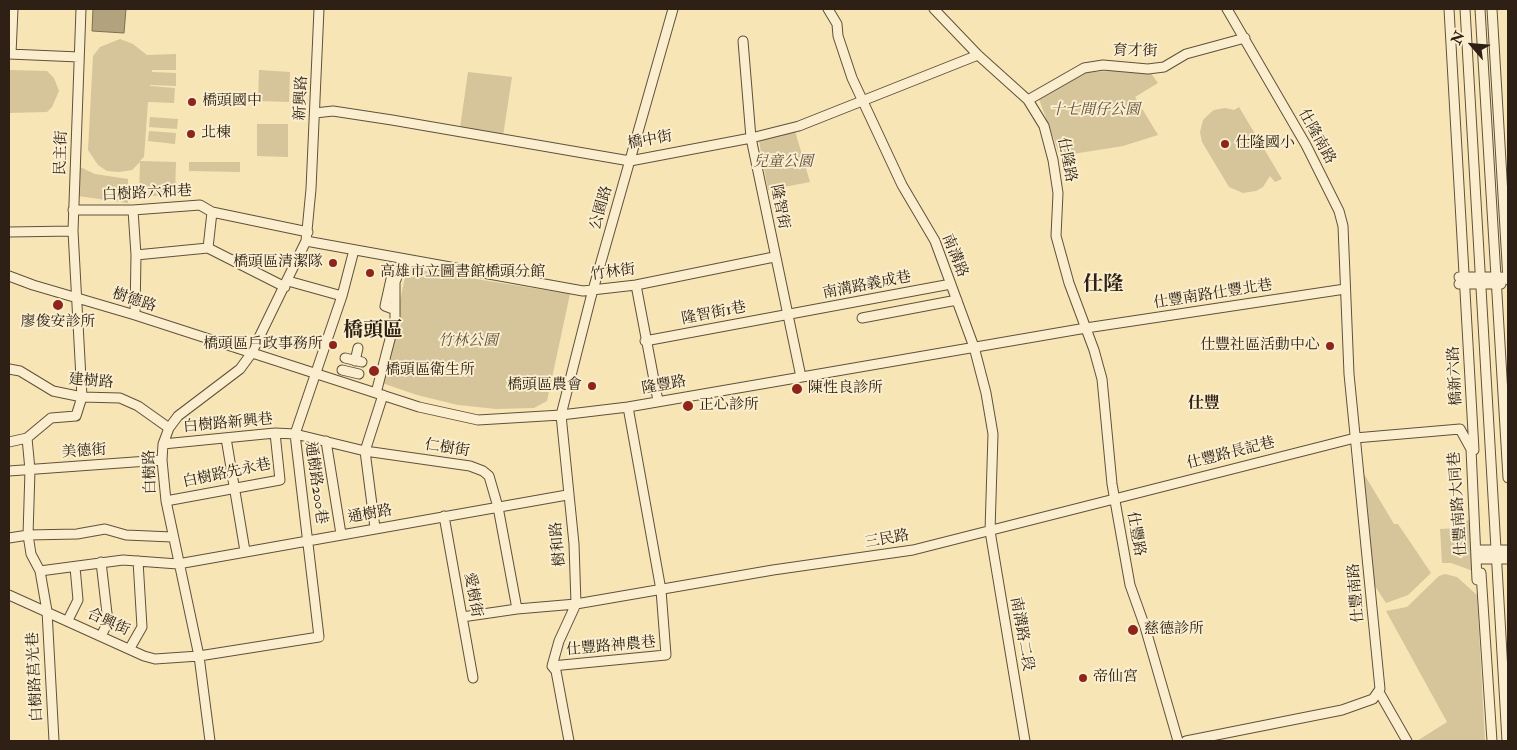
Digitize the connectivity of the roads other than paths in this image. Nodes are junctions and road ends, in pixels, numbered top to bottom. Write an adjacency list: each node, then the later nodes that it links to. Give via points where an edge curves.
1 (13, 9): 14 (street)
2 (81, 9): 16 (street, 民主街)
3 (319, 9): 19 (street, 新興路)
4 (673, 9): 21 (street, 公園路)
5 (828, 9): 17 (street, 南溝路, via 837,24 841,44)
6 (934, 9): 15 (street, 仕隆路)
7 (1227, 9): 12 (street, 仕隆南路)
8 (1449, 9): 37 (street, 橋新六路)
9 (1465, 9): 38 (street, 橋新六路)
10 (1480, 9): 39 (street)
11 (1492, 9): 36 (street)
12 (1245, 38): 18 (street, 育才街, via 1186,54 1164,67 1148,69 1104,65 1084,68); 45 (street, 仕隆南路, via 1306,144 1339,211 1343,226)
13 (743, 41): 20 (street, 隆智街)
14 (10, 54): 16 (street)
15 (978, 56): 17 (street, 橋中街); 18 (street, 仕隆路)
16 (79, 57): 23 (street, 民主街)
17 (863, 100): 20 (street, 橋中街, via 815,121); 42 (street, 南溝路, via 902,185 935,241)
18 (1028, 100): 54 (street, 仕隆路, via 1044,126 1053,160 1058,193 1056,236)
19 (315, 113): 21 (street, 橋中街, via 333,111); 22 (street, 新興路)
20 (751, 138): 21 (street, 橋中街); 33 (street, 隆智街)
21 (630, 161): 46 (street, 公園路)
22 (311, 189): 28 (street, 白樹路)
23 (74, 210): 24 (street, 白樹路六和巷); 26 (street, 民主街)
24 (133, 210): 25 (street, 白樹路六和巷, via 200,205); 32 (street)
25 (212, 212): 28 (street, 白樹路六和巷); 30 (street)
26 (73, 231): 27 (street); 48 (street, 民主街)
27 (9, 232)
28 (308, 232): 29 (street, 白樹路)
29 (306, 241): 31 (street, 竹林街); 41 (street, 白樹路)
30 (208, 248): 32 (street); 41 (street)
31 (354, 250): 34 (street, 竹林街); 47 (street, 通樹路200巷)
32 (136, 255): 51 (street)
33 (774, 257): 44 (street, 竹林街); 52 (street, 隆智街)
34 (402, 259): 40 (street); 46 (street, 竹林街)
35 (9, 276): 48 (street, 樹德路)
36 (1508, 278): 39 (street)
37 (1461, 280): 38 (street); 100 (street, 橋新六路)
38 (1481, 280): 39 (street); 101 (street, 橋新六路)
39 (1496, 280): 43 (street); 84 (street)
40 (393, 282): 50 (street, via 385,306); 65 (street, via 395,320)
41 (286, 284): 47 (street); 58 (street, 白樹路)
42 (951, 284): 49 (street, 南溝路); 52 (street, 南溝路義成巷)
43 (1508, 284)
44 (636, 285): 46 (street, 竹林街); 55 (street)
45 (1345, 289): 54 (street, 仕豐南路仕豐北巷); 76 (street, 仕豐南路)
46 (593, 291): 69 (street, 公園路)
47 (342, 296): 62 (street, 通樹路200巷)
48 (76, 298): 51 (street, 樹德路); 66 (street, 民主街)
49 (957, 300): 53 (street); 56 (street, 南溝路)
50 (393, 309)
51 (135, 315): 58 (street, 樹德路)
52 (788, 315): 55 (street, 隆智街1巷); 64 (street, 隆智街)
53 (862, 318)
54 (1086, 328): 56 (street, 隆豐路); 87 (street, 仕豐路, via 1102,379)
55 (645, 341): 67 (street)
56 (974, 347): 64 (street, 隆豐路); 92 (street, 南溝路, via 992,434)
57 (358, 348): 59 (street, via 359,361)
58 (251, 354): 62 (street, 隆豐路); 70 (street, 白樹路, via 240,369 178,416)
59 (345, 358)
60 (9, 369): 66 (street, 建樹路, via 20,371 53,391)
61 (342, 370): 63 (street)
62 (316, 374): 65 (street, 隆豐路); 73 (street, 通樹路200巷)
63 (359, 374)
64 (801, 377): 67 (street, 隆豐路)
65 (379, 394): 69 (street, 隆豐路, via 478,420); 80 (street)
66 (82, 397): 70 (street, 建樹路, via 120,398 138,406); 74 (street, via 76,416 51,418)
67 (658, 401): 68 (street, 隆豐路)
68 (628, 406): 69 (street, 隆豐路); 109 (street)
69 (561, 415): 86 (street, 樹和路)
70 (169, 428): 79 (street, 白樹路)
71 (1429, 430): 76 (street, 仕豐路長記巷); 100 (street, 仕豐南路大同巷, via 1460,428 1471,449)
72 (275, 433): 73 (street, 白樹路新興巷); 75 (street, 白樹路新興巷); 85 (street, 白樹路先永巷, via 280,480)
73 (295, 434): 77 (street, 仁樹街); 97 (street, 通樹路200巷)
74 (27, 438): 78 (street); 82 (street, 白樹路莒光巷)
75 (226, 438): 79 (street, 白樹路新興巷); 85 (street)
76 (1355, 438): 87 (street, 仕豐路長記巷); 121 (street, 仕豐南路)
77 (326, 441): 80 (street, 仁樹街); 93 (street)
78 (9, 442)
79 (163, 444): 81 (street, 白樹路)
80 (365, 451): 89 (street, 仁樹街, via 477,469 489,476); 91 (street)
81 (162, 460): 82 (street, 美德街); 88 (street, 白樹路)
82 (30, 470): 83 (street, 美德街); 94 (street, 白樹路莒光巷)
83 (9, 471)
84 (1508, 478)
85 (235, 488): 88 (street, 白樹路先永巷); 98 (street)
86 (567, 495): 89 (street, 通樹路); 111 (street, 樹和路, via 574,544)
87 (1115, 498): 92 (street, 三民路); 126 (street, 仕豐路, via 1130,585)
88 (166, 501): 95 (street, 白樹路)
89 (498, 507): 90 (street, 通樹路); 112 (street, 仁樹街)
90 (444, 516): 91 (street, 通樹路); 114 (street, 愛樹街)
91 (375, 528): 93 (street, 通樹路)
92 (990, 531): 109 (street, 三民路, via 913,550); 125 (street, 南溝路二段)
93 (341, 534): 97 (street, 通樹路)
94 (28, 535): 95 (street, via 77,534 105,529 126,535); 96 (street); 107 (street, 白樹路莒光巷, via 30,554)
95 (172, 537): 105 (street, 白樹路)
96 (9, 538)
97 (309, 539): 98 (street, 通樹路); 118 (street, 通樹路200巷, via 319,637)
98 (245, 550): 105 (street, 通樹路)
99 (1508, 550): 101 (street)
100 (1478, 555): 101 (street); 108 (street, 仕豐南路大同巷); 129 (street, 橋新六路)
101 (1496, 555): 102 (street); 130 (street, 橋新六路)
102 (1508, 559)
103 (138, 561): 104 (street, 通樹路); 105 (street, 通樹路); 117 (street, via 142,627)
104 (101, 562): 106 (street, 通樹路); 116 (street, via 108,622)
105 (178, 564): 118 (street, 白樹路)
106 (75, 567): 107 (street, 通樹路); 115 (street, via 78,600)
107 (40, 571): 113 (street, 白樹路莒光巷)
108 (1477, 580)
109 (661, 590): 111 (street, 三民路); 119 (street, 仕豐路神農巷, via 666,655)
110 (9, 595): 113 (street, 合興街)
111 (576, 604): 112 (street, 三民路); 119 (street, 樹和路)
112 (517, 609): 114 (street, 三民路)
113 (47, 611): 115 (street, 合興街); 122 (street, 白樹路莒光巷)
114 (462, 617): 120 (street, 愛樹街)
115 (68, 620): 116 (street, 合興街)
116 (101, 636): 117 (street, 合興街)
117 (130, 648): 118 (street, 合興街, via 154,658)
118 (199, 656): 123 (street, 白樹路)
119 (552, 666): 124 (street, via 556,671)
120 (473, 678)
121 (1379, 692): 127 (street, via 1367,702 1342,710); 128 (street)
122 (54, 741)
123 (210, 741)
124 (569, 741)
125 (1025, 741)
126 (1178, 741)
127 (1186, 741)
128 (1407, 741)
129 (1492, 741)
130 (1506, 741)

